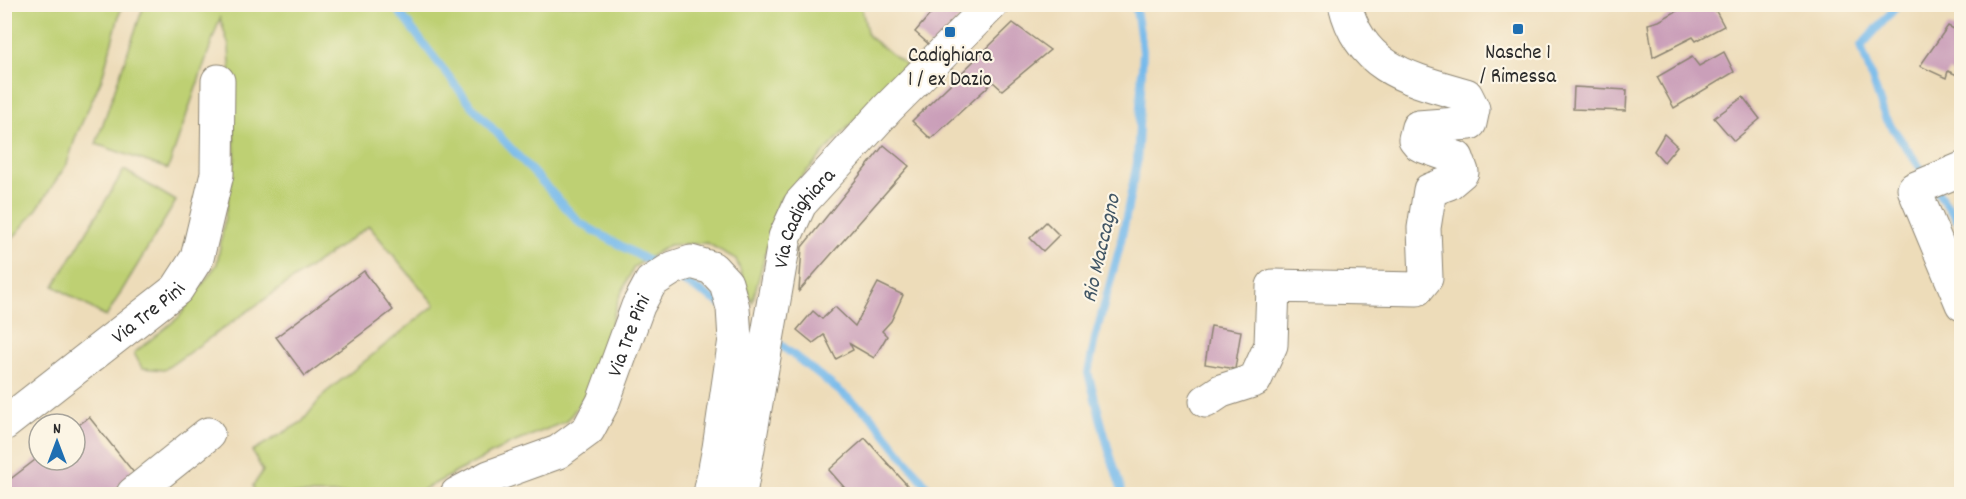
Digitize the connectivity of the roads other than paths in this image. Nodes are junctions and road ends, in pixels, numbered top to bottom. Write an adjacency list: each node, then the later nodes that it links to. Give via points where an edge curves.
1 (992, 4): 12 (street, Via Cadighiara, via 888,108 800,204 785,237)
2 (1345, 4): 6 (street, via 1348,20 1364,49 1391,70 1466,95 1473,109 1470,123 1418,127 1415,138 1420,145 1457,158 1462,172 1449,183 1430,190 1424,228 1426,278 1417,290 1273,286 1270,345 1255,380 1221,391)
3 (218, 81): 7 (street, Via Tre Pini, via 217,174 197,258 177,289)
4 (1962, 168): 5 (street, via 1914,189)
5 (1962, 304)
6 (1206, 401)
7 (4, 424)
8 (208, 434): 9 (street)
9 (133, 495)
10 (457, 495): 11 (street, Via Tre Pini, via 489,477 558,452 588,430 651,282 691,262 712,268 726,284 733,308 735,339)
11 (710, 495)
12 (740, 495)

